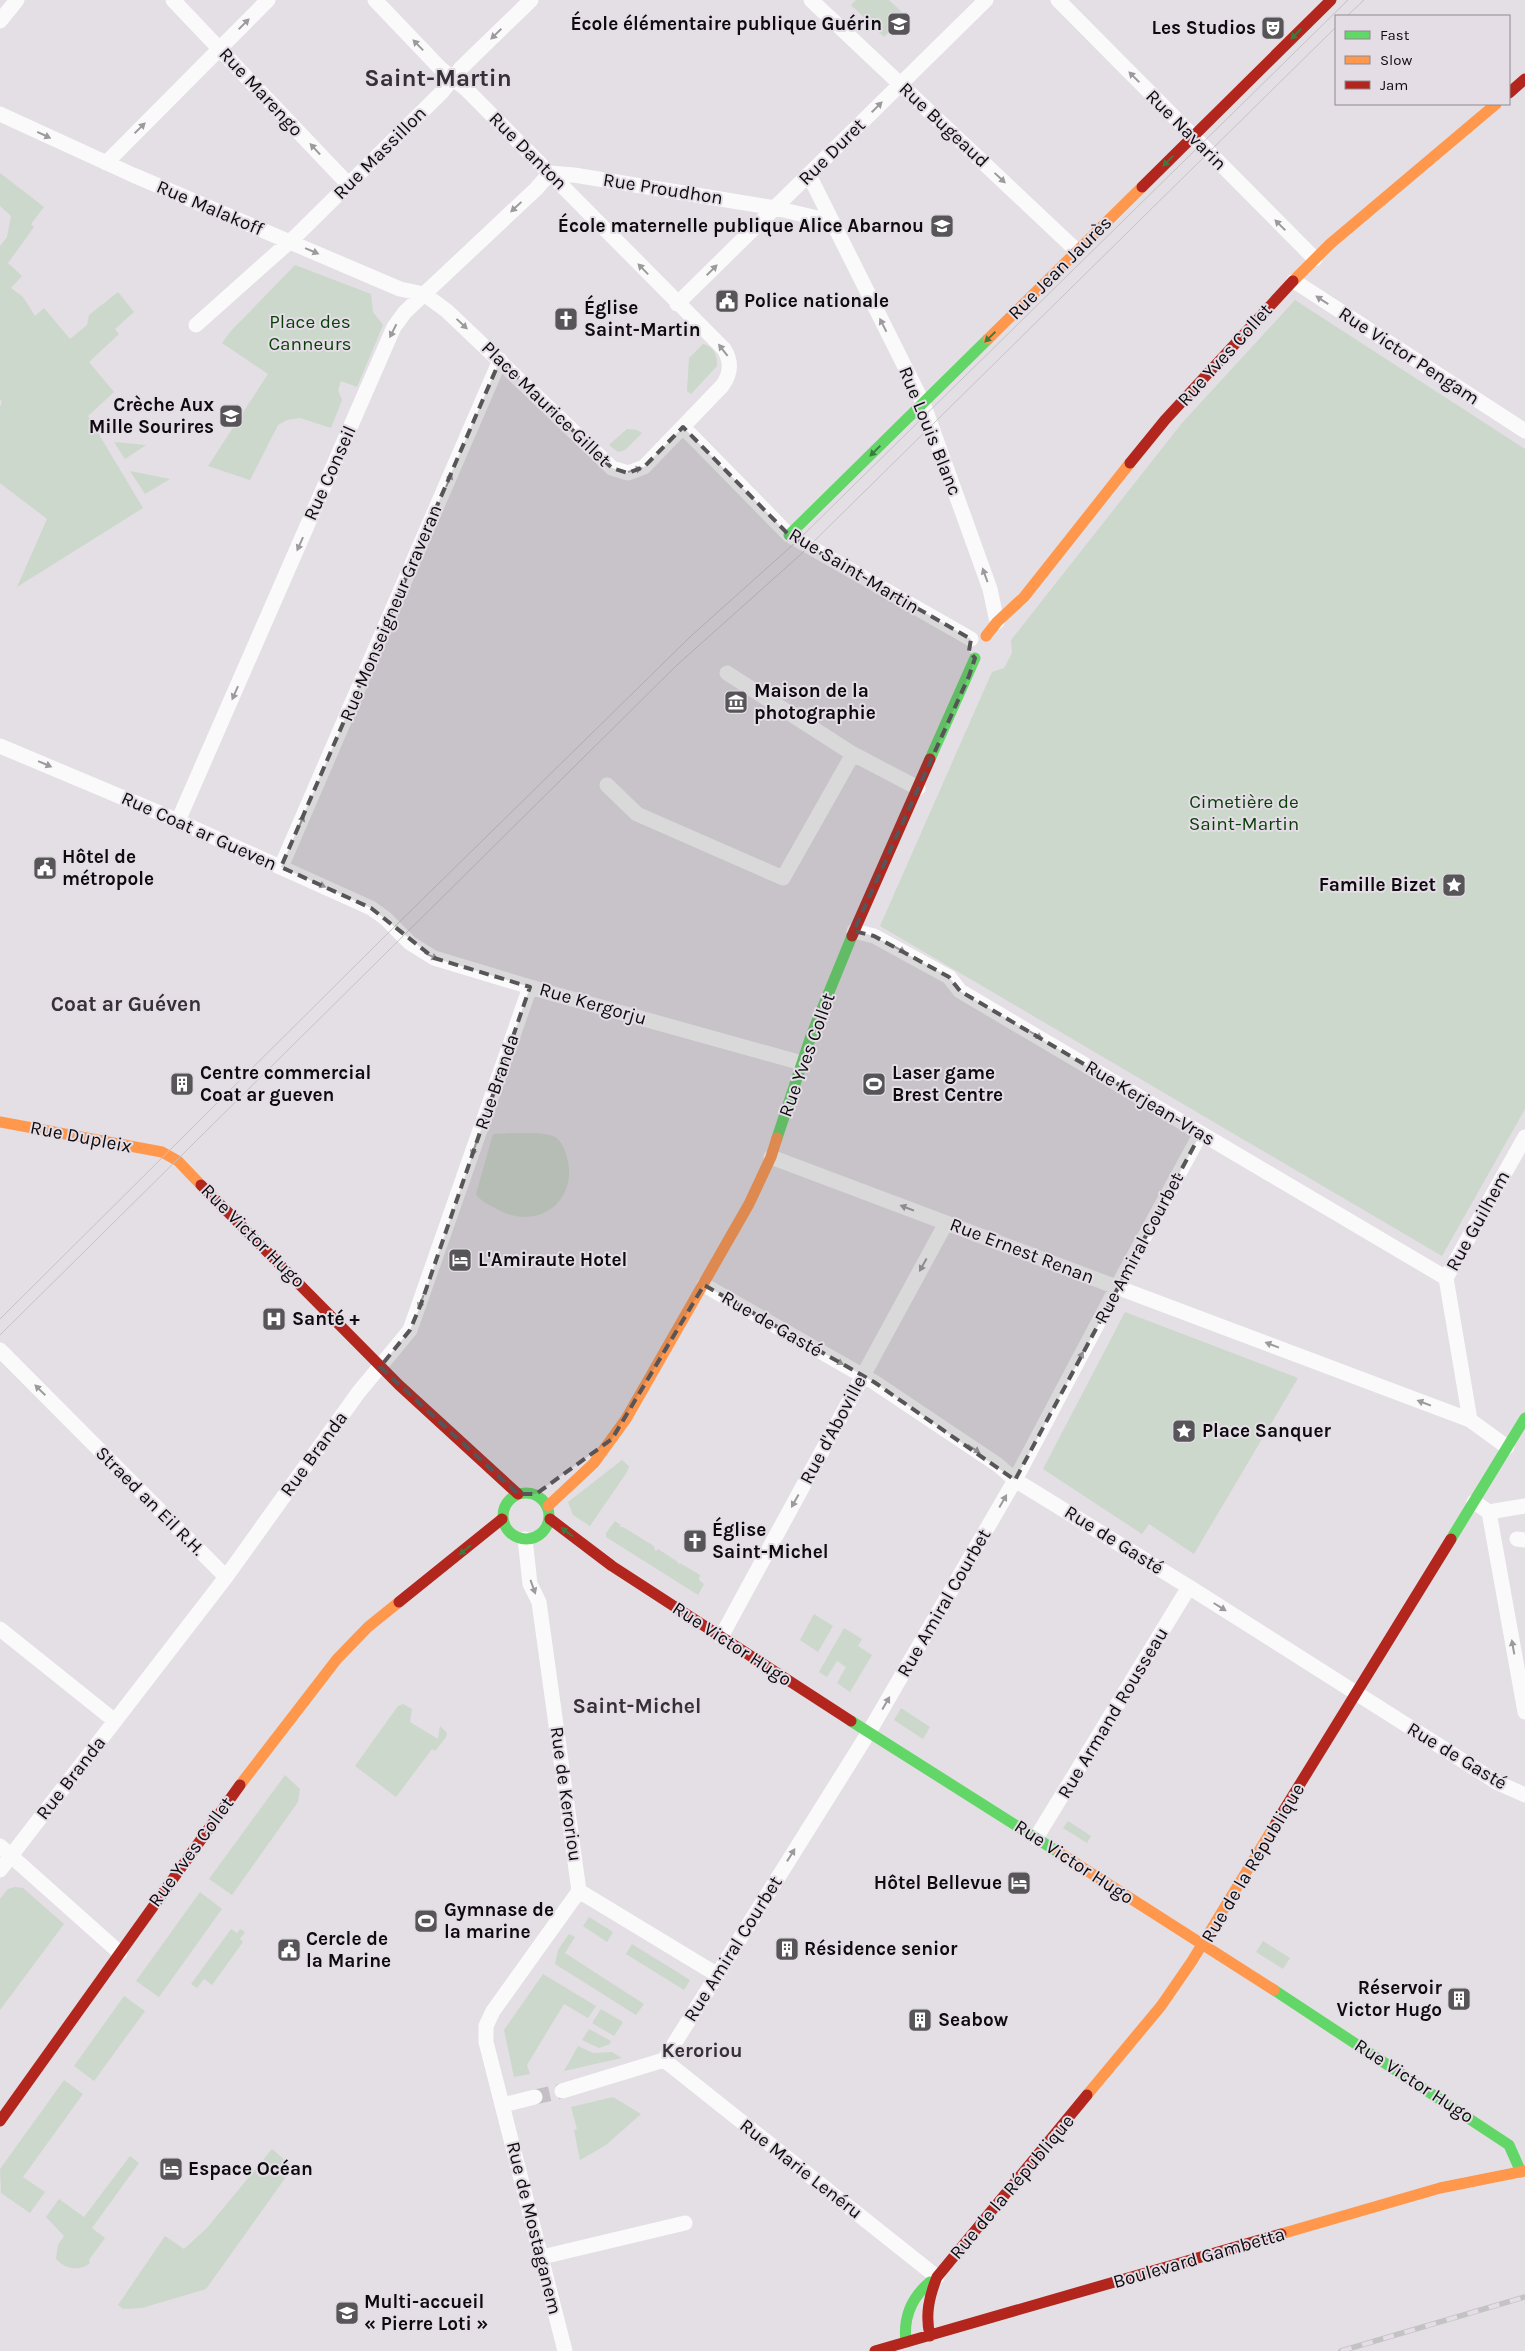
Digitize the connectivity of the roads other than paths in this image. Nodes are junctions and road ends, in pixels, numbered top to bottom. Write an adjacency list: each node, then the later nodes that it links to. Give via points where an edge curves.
1 (17, 0): 10 (street)
2 (173, 0): 11 (street, Rue Marengo)
3 (268, 0): 11 (street, one-way to 3)
4 (375, 0): 12 (street, Rue Danton, one-way to 4)
5 (531, 0): 12 (street, Rue Massillon, one-way to 12)
6 (811, 0): 14 (street, Rue Bugeaud)
7 (986, 0): 14 (street, Rue Duret)
8 (1058, 0): 18 (street, Rue Navarin, one-way to 8)
9 (1331, 0): 18 (street, Rue Jean Jaurès, one-way to 18)
10 (0, 21)
11 (220, 49): 19 (street, one-way to 11); 22 (street, Rue Marengo, one-way to 11)
12 (453, 79): 20 (street, Rue Danton); 22 (street, Rue Massillon)
13 (1525, 79): 15 (street)
14 (900, 84): 21 (street, Rue Duret, one-way to 14); 26 (street, Rue Bugeaud, one-way to 26)
15 (1510, 92)
16 (1495, 105): 27 (street, Rue Yves Collet)
17 (0, 114): 19 (street, Rue Malakoff, one-way to 19)
18 (1193, 136): 26 (street, Rue Jean Jaurès, one-way to 26); 27 (street, Rue Navarin, one-way to 18)
19 (106, 163): 25 (street, Rue Malakoff)
20 (550, 173): 23 (street, Rue Proudhon); 29 (street, Rue Conseil, one-way to 29); 30 (street, Rue Danton, one-way to 20)
21 (809, 175): 23 (street, Rue Duret); 24 (street, Rue Louis Blanc)
22 (348, 184): 25 (street, Rue Massillon)
23 (775, 208): 24 (street); 30 (street, Rue Duret, one-way to 23)
24 (830, 220): 33 (street, Rue Louis Blanc, one-way to 24)
25 (290, 241): 29 (street, Rue Malakoff, one-way to 29, via 400,289); 31 (street, Rue Massillon)
26 (1077, 251): 33 (street, Rue Jean Jaurès, one-way to 33)
27 (1315, 259): 28 (street, Rue Yves Collet)
28 (1294, 281): 35 (street, Rue Victor Pengam, one-way to 28); 37 (street, Rue Yves Collet, via 1165,420 1024,597)
29 (424, 294): 32 (street, Place Maurice Gillet, one-way to 32); 46 (street, Rue Conseil, one-way to 46, via 394,327)
30 (677, 304): 34 (street, Place Maurice Gillet, one-way to 30, via 722,386 730,372 730,363 724,349)
31 (196, 325)
32 (500, 360): 34 (street, Place Maurice Gillet, one-way to 34, via 619,472 628,473 644,467); 47 (street, Rue Monseigneur Graveran, one-way to 32)
33 (923, 403): 36 (street, Rue Jean Jaurès, one-way to 36); 37 (street, Rue Louis Blanc, one-way to 33, via 990,589)
34 (683, 427): 36 (street, Rue Saint-Martin)
35 (1525, 431)
36 (789, 535): 38 (street, Rue Saint-Martin)
37 (998, 622): 39 (street, Rue Yves Collet)
38 (971, 639): 39 (street, via 975,636); 40 (street, via 969,652)
39 (989, 646): 40 (street)
40 (976, 658): 45 (street, Rue Yves Collet)
41 (727, 673): 43 (street)
42 (0, 746): 46 (street, Rue Coat ar Gueven, one-way to 46)
43 (853, 754): 44 (street, via 783,878 636,814); 45 (street)
44 (607, 784)
45 (918, 788): 49 (street, Rue Yves Collet)
46 (178, 821): 47 (street, Rue Coat ar Gueven)
47 (281, 867): 48 (street, Rue Coat ar Gueven, one-way to 48, via 371,908)
48 (393, 926): 50 (street, Rue Kergorju, one-way to 50, via 410,943 434,958)
49 (854, 931): 51 (street, Rue Yves Collet); 53 (street, Rue Kerjean-Vras, one-way to 53, via 874,936 949,977 960,991)
50 (530, 987): 51 (street, Rue Kergorju); 62 (street, Rue Branda, one-way to 62, via 421,1304 410,1330)
51 (802, 1063): 56 (street, Rue Yves Collet)
52 (0, 1122): 55 (street, Rue Dupleix)
53 (1201, 1133): 58 (street, Rue Kerjean-Vras); 60 (street, Rue Amiral Courbet)
54 (1525, 1137): 58 (street, Rue Guilhem)
55 (162, 1152): 62 (street, Rue Victor Hugo, via 189,1171)
56 (771, 1158): 57 (street, Rue Ernest Renan, one-way to 56); 59 (street, Rue Yves Collet)
57 (946, 1223): 60 (street, Rue Ernest Renan); 63 (street, Rue d'Aboville, one-way to 63)
58 (1446, 1278): 65 (street)
59 (704, 1285): 63 (street, Rue de Gasté, one-way to 63); 67 (street, Rue Yves Collet)
60 (1117, 1287): 65 (street, Rue Ernest Renan, one-way to 60); 70 (street, Rue Amiral Courbet, one-way to 60)
61 (0, 1350): 89 (street, Straed an Eil R.H., one-way to 61)
62 (380, 1367): 66 (street, Rue Victor Hugo); 89 (street, Rue Branda)
63 (863, 1376): 70 (street, Rue de Gasté, one-way to 70, via 998,1465); 93 (street, Rue d'Aboville, one-way to 93)
64 (1525, 1418): 68 (street, Rue de la République)
65 (1470, 1420): 68 (street, Rue Ernest Renan)
66 (447, 1431): 71 (street); 73 (street)
67 (612, 1439): 69 (street); 78 (street, Rue Yves Collet, via 594,1463)
68 (1507, 1447): 76 (street, Rue de la République)
69 (570, 1470)
70 (1015, 1480): 90 (street, Rue de Gasté); 97 (street, Rue Amiral Courbet, one-way to 70)
71 (486, 1481)
72 (547, 1486): 74 (street)
73 (518, 1494): 74 (street); 77 (street)
74 (536, 1494): 78 (street)
75 (497, 1496): 77 (street)
76 (1474, 1502): 80 (street); 94 (street, Rue de la République)
77 (504, 1506): 81 (street)
78 (548, 1506): 82 (street)
79 (1525, 1506): 80 (street)
80 (1489, 1512): 95 (street, one-way to 80)
81 (502, 1519): 83 (street); 91 (street, one-way to 91)
82 (550, 1519): 83 (street, via 547,1527); 88 (street, Rue Victor Hugo, one-way to 82)
83 (525, 1537): 84 (street); 85 (street); 102 (street, Rue de Keroriou, one-way to 102, via 530,1584 539,1602)
84 (551, 1542)
85 (499, 1543)
86 (567, 1549): 88 (street, Rue Victor Hugo)
87 (467, 1562): 91 (street)
88 (612, 1566): 93 (street, Rue Victor Hugo)
89 (226, 1577): 96 (street, Rue Branda)
90 (1190, 1587): 94 (street, Rue de Gasté, one-way to 94); 99 (street, Rue Armand Rousseau)
91 (402, 1600): 104 (street, Rue Yves Collet, via 352,1640 336,1659 233,1794)
92 (0, 1629): 96 (street)
93 (721, 1637): 97 (street, Rue Victor Hugo)
94 (1356, 1693): 98 (street, Rue de Gasté, via 1498,1783); 103 (street, Rue de la République)
95 (1525, 1712)
96 (115, 1721): 100 (street, Rue Branda)
97 (869, 1732): 99 (street, Rue Victor Hugo); 105 (street, Rue Amiral Courbet, one-way to 97)
98 (1525, 1796)
99 (1036, 1838): 103 (street, Rue Victor Hugo)
100 (6, 1851): 101 (street, Rue Branda); 104 (street)
101 (0, 1870)
102 (579, 1890): 105 (street); 109 (street, Rue de Mostaganem, via 486,2026 486,2042)
103 (1203, 1944): 111 (street, Rue Victor Hugo, via 1491,2132 1509,2146); 114 (street, Rue de la République, via 1161,2006)
104 (120, 1953): 110 (street, Rue Yves Collet)
105 (716, 1974): 106 (street, Rue Amiral Courbet)
106 (664, 2060): 107 (street); 114 (street, Rue Marie Lenéru)
107 (562, 2091)
108 (535, 2097): 109 (street)
109 (503, 2105): 113 (street, Rue de Mostaganem)
110 (0, 2121)
111 (1523, 2172): 115 (street, Boulevard Gambetta, via 1440,2188)
112 (685, 2223): 113 (street)
113 (542, 2257): 117 (street, Rue de Mostaganem)
114 (937, 2277): 115 (street, Rue de la République, via 926,2311); 116 (street, Rue de la République, via 919,2291 908,2312 904,2328)
115 (930, 2336): 116 (street, Boulevard Gambetta)
116 (906, 2342): 118 (street, Boulevard Gambetta)
117 (565, 2351)
118 (875, 2351)

